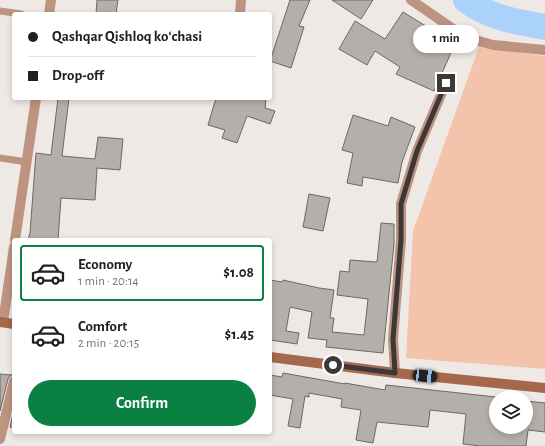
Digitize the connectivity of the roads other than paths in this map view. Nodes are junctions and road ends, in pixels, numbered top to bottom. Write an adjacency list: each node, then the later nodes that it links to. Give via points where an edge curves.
1 (51, 0): 5 (street)
2 (241, 0): 6 (street)
3 (411, 0): 8 (street, via 465,37 493,45)
4 (0, 11): 7 (lane)
5 (49, 12)
6 (240, 12)
7 (12, 13)
8 (545, 50)
9 (446, 83): 18 (street, via 417,151 401,204 401,240 393,339)
10 (36, 100): 12 (street)
11 (0, 158): 12 (lane)
12 (27, 162): 13 (street)
13 (15, 238)
14 (12, 259): 15 (street)
15 (1, 322): 16 (main road)
16 (12, 324)
17 (272, 357): 18 (main road)
18 (395, 373): 19 (main road)
19 (545, 388)
20 (12, 389): 21 (street)
21 (0, 439)

